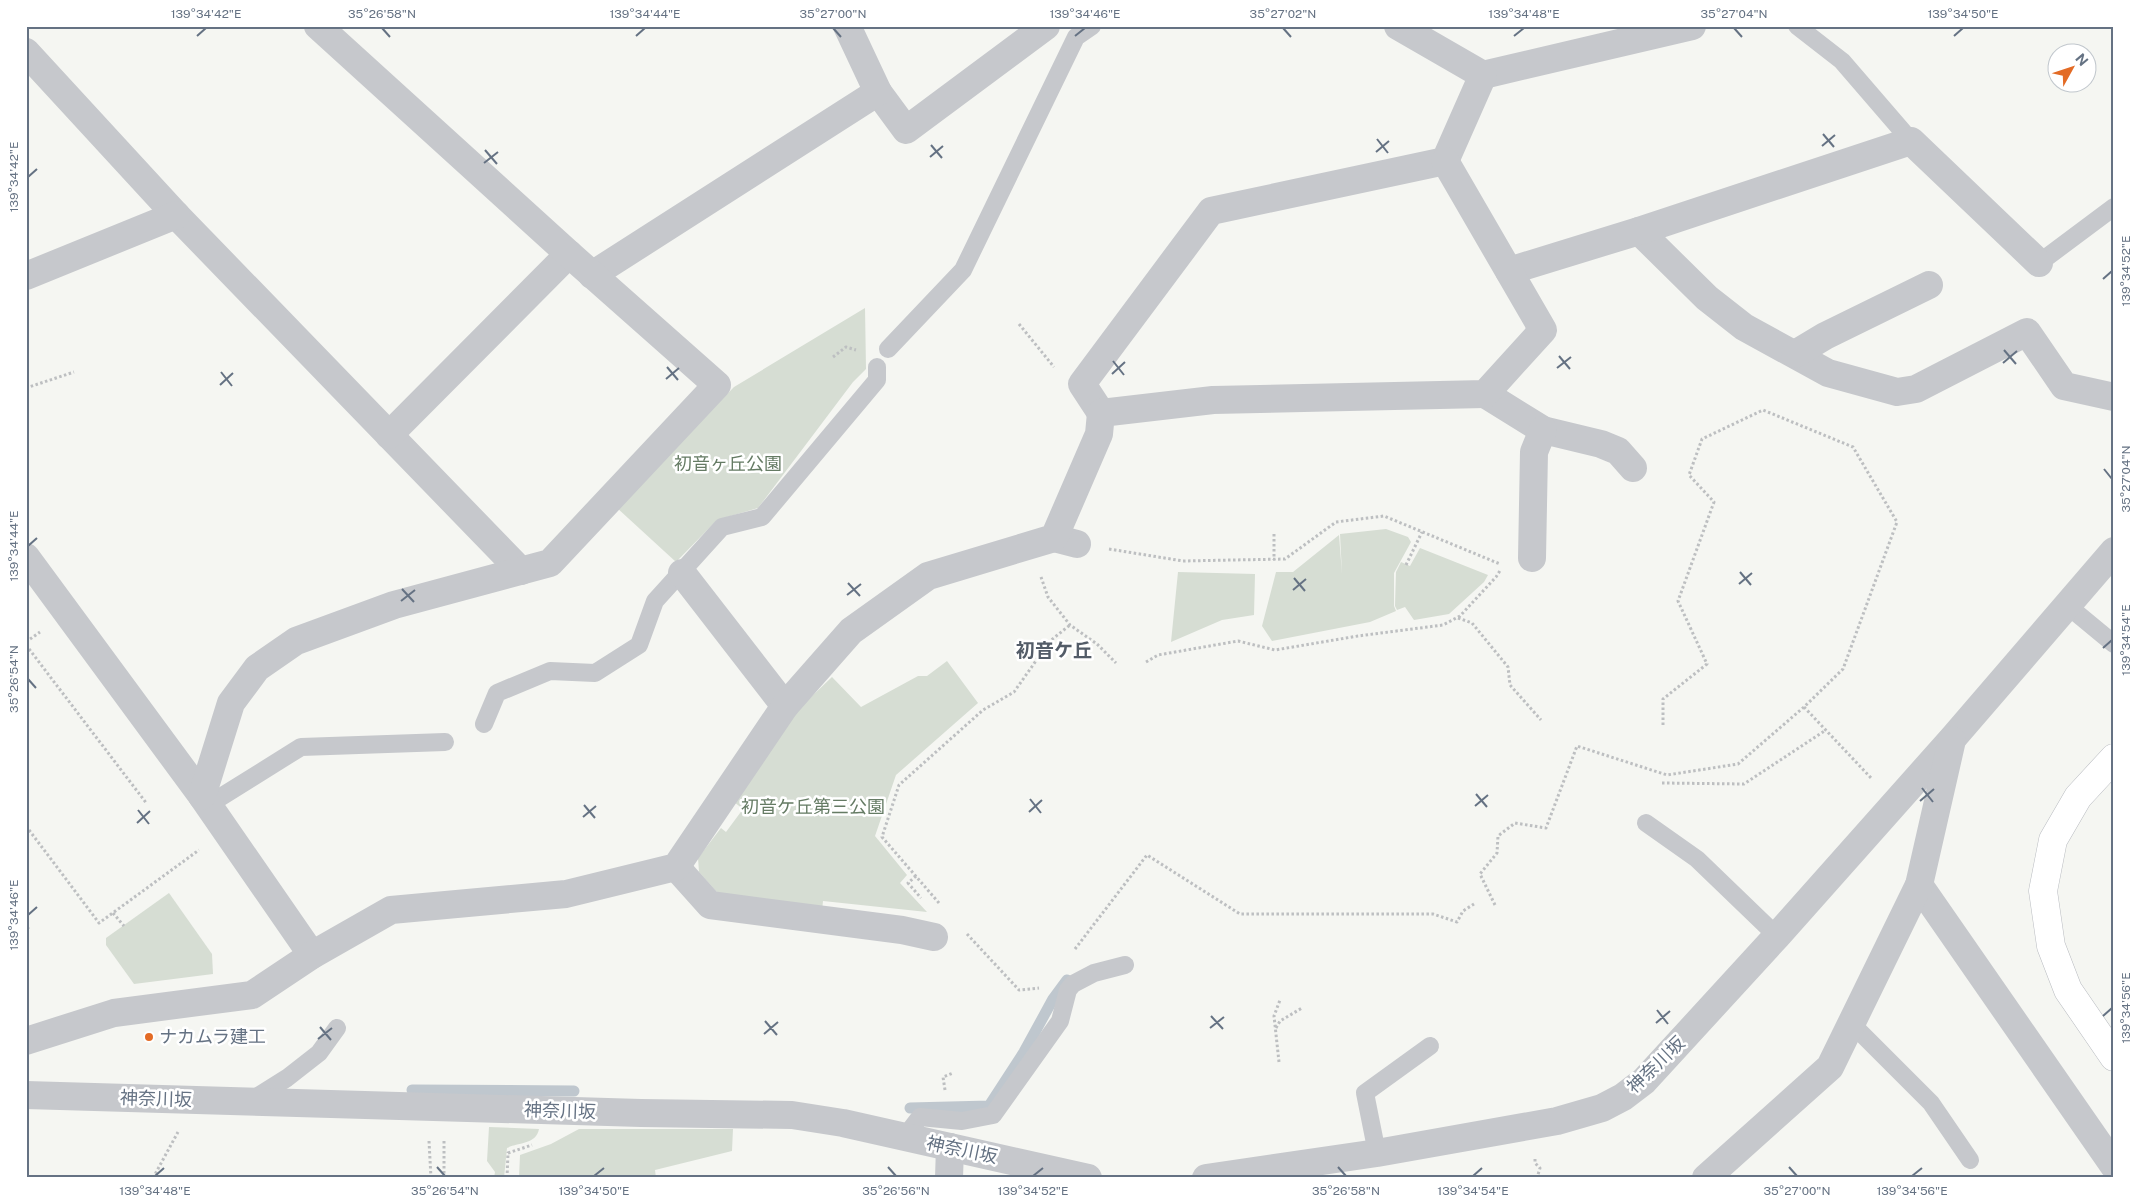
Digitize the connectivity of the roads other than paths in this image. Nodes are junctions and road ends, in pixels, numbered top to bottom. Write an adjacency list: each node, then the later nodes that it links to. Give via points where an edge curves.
1 (318, 26): 16 (street)
2 (846, 26): 10 (street)
3 (1046, 26): 10 (street, via 906,130)
4 (1092, 26): 22 (lane, via 1076,37 963,270)
5 (1398, 26): 9 (street)
6 (1692, 26): 9 (street)
7 (1797, 26): 11 (lane, via 1842,61)
8 (26, 52): 14 (street)
9 (1483, 75): 12 (street)
10 (878, 92): 19 (street)
11 (1912, 141): 15 (street); 17 (street)
12 (1445, 161): 18 (street); 27 (street, via 1211,211 1082,384)
13 (2114, 207): 17 (lane)
14 (176, 215): 20 (street); 29 (street)
15 (1639, 231): 18 (street); 23 (street, via 1707,298 1744,327)
16 (568, 254): 19 (street); 29 (street)
17 (2039, 263)
18 (1509, 271): 25 (street, via 1543,330)
19 (592, 274): 34 (street, via 718,385 550,563)
20 (26, 276)
21 (1929, 285): 23 (street)
22 (888, 349)
23 (1795, 354): 26 (street, via 1828,373 1897,392 1916,389 2027,332 2064,386)
24 (877, 367): 35 (lane, via 877,380 762,517 722,528)
25 (1484, 394): 27 (street, via 1213,400); 28 (street)
26 (2114, 396)
27 (1101, 413): 38 (street, via 1098,434 1053,542 928,576 851,631)
28 (1543, 430): 30 (street, via 1601,444 1618,452); 33 (street, via 1534,452)
29 (389, 435): 34 (street)
30 (1633, 468)
31 (2114, 551): 36 (street, 神奈川坂)
32 (26, 557): 43 (street)
33 (1532, 558)
34 (521, 571): 43 (street, via 394,605 296,640 257,668 231,704)
35 (682, 573): 38 (street); 39 (lane, via 656,601 639,645 595,673 550,671 497,693)
36 (2068, 606): 37 (lane); 40 (street, 神奈川坂)
37 (2114, 644)
38 (785, 706): 45 (street)
39 (484, 724)
40 (1953, 738): 46 (street); 47 (street, 神奈川坂, via 1889,796)
41 (445, 742): 43 (lane, via 301,747)
42 (2114, 758): 55 (street, via 2078,797 2053,840 2043,891 2051,946 2068,990)
43 (205, 801): 49 (street)
44 (1646, 823): 47 (lane, via 1697,859)
45 (676, 867): 48 (street, via 710,905); 49 (street, via 566,894 391,910)
46 (1918, 885): 51 (street); 62 (street)
47 (1777, 936): 60 (street, 神奈川坂, via 1644,1081 1602,1108 1557,1121)
48 (934, 937)
49 (312, 955): 53 (street, via 252,995 114,1013)
50 (1125, 966): 58 (lane, via 1094,972 1073,984 1068,990 1060,1021 994,1115 962,1121 920,1118)
51 (1852, 1024): 61 (lane, via 1931,1103); 66 (street, via 1830,1067)
52 (336, 1028): 57 (lane, via 319,1053)
53 (26, 1041)
54 (1430, 1046): 60 (lane, via 1365,1093)
55 (2114, 1057)
56 (26, 1095): 57 (street, 神奈川坂)
57 (249, 1102): 58 (street, 神奈川坂, via 580,1118 792,1115)
58 (904, 1138): 59 (street, 神奈川坂)
59 (950, 1147): 63 (street); 64 (street, 神奈川坂)
60 (1377, 1153): 65 (street, 神奈川坂)
61 (1970, 1160)
62 (2114, 1166)
63 (949, 1178)
64 (1088, 1178)
65 (1206, 1178)
66 (1706, 1178)

